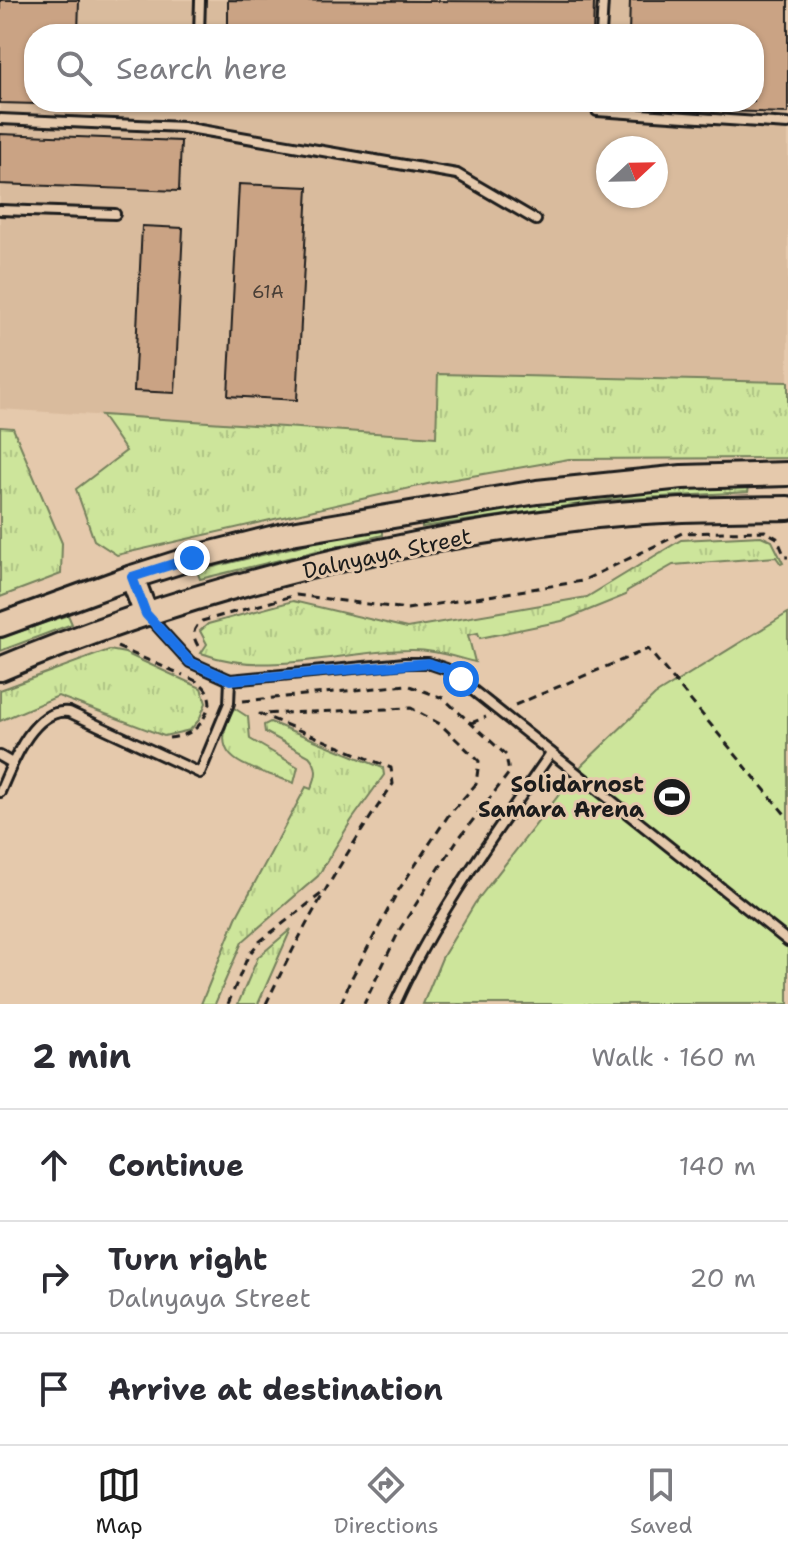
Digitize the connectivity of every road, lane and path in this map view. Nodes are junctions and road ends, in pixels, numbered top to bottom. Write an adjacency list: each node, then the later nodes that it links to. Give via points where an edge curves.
1 (200, 0): 3 (lane)
2 (603, 0): 4 (lane)
3 (199, 24)
4 (602, 24)
5 (612, 112): 7 (lane)
6 (0, 119): 10 (lane, via 183,127 457,174)
7 (788, 124)
8 (0, 210): 9 (lane)
9 (115, 214)
10 (536, 220)
11 (788, 474): 13 (main road, Dalnyaya Street, via 682,477)
12 (788, 508): 14 (main road, Dalnyaya Street, via 583,518)
13 (401, 513): 14 (main road); 16 (main road, Dalnyaya Street, via 291,533)
14 (405, 546): 17 (main road, Dalnyaya Street)
15 (788, 557): 19 (path, via 777,538 765,531 682,533 582,581 407,609 296,595 202,621 193,634)
16 (132, 577): 17 (main road); 18 (main road, Dalnyaya Street)
17 (146, 614): 21 (main road, Dalnyaya Street); 23 (lane, via 190,662)
18 (0, 625)
19 (198, 646)
20 (112, 647): 22 (path)
21 (0, 669)
22 (183, 675)
23 (230, 680): 26 (lane, via 428,663 461,679); 31 (lane, via 229,703 200,773 58,711 46,716)
24 (250, 700): 27 (path, via 407,685 443,698)
25 (210, 704): 28 (path, via 194,732)
26 (498, 712): 27 (path); 29 (lane); 33 (path, via 648,649)
27 (471, 723): 39 (path, via 506,755 509,773 400,929)
28 (169, 738)
29 (551, 753): 35 (lane); 40 (lane, via 454,892)
30 (0, 756): 31 (lane)
31 (12, 763): 32 (lane)
32 (0, 792)
33 (788, 818)
34 (323, 892): 36 (path, via 259,942); 37 (path); 38 (path, via 393,784 391,768 260,714 411,708 440,724 479,761 476,784 398,891)
35 (788, 941)
36 (228, 1004)
37 (266, 1004)
38 (341, 1004)
39 (364, 1004)
40 (395, 1004)

